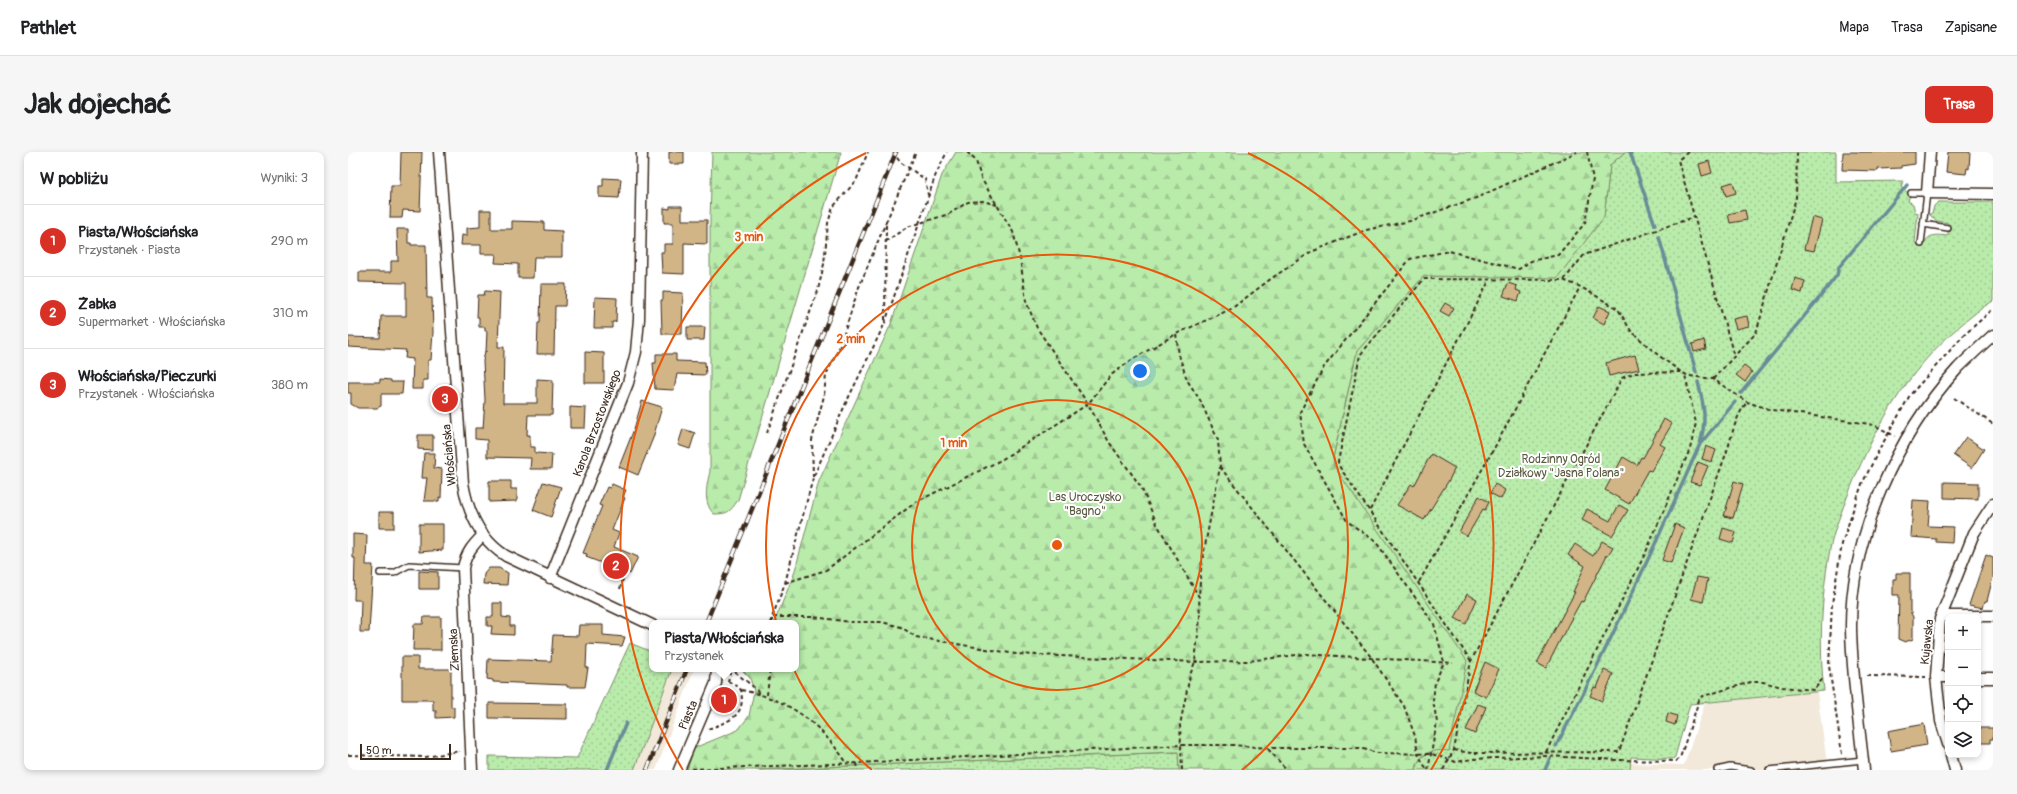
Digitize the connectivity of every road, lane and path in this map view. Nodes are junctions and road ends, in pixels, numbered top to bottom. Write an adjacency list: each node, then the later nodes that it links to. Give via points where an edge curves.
1 (439, 152): 46 (street, Włościańska, via 463,483 472,516)
2 (642, 152): 50 (street, Karola Brzostowskiego, via 639,319 636,352 628,383)
3 (868, 152): 40 (path, via 856,181 833,207 828,223 824,264 818,290)
4 (893, 152): 13 (path, via 900,162)
5 (916, 152): 13 (path)
6 (947, 152): 17 (path)
7 (967, 152): 18 (path, via 976,162 981,178)
8 (1577, 152): 30 (path, via 1476,198 1410,222 1366,230 1311,252 1230,309)
9 (1587, 152): 63 (path, via 1593,179 1585,223 1558,255 1530,261 1519,269 1449,251 1410,259 1324,367 1300,412 1304,444 1347,521 1376,542 1434,624)
10 (1688, 152): 19 (path, via 1678,160)
11 (1798, 152): 32 (path, via 1796,198 1756,333)
12 (1930, 152): 15 (street)
13 (909, 168): 17 (path, via 925,179); 20 (path)
14 (1911, 193): 15 (lane)
15 (1927, 193): 16 (street); 22 (lane)
16 (1993, 194)
17 (928, 197): 21 (path)
18 (998, 205): 21 (path, via 983,201 968,202 949,214); 38 (path, via 1013,232 1020,258 1026,301 1037,328)
19 (1694, 217): 27 (path, via 1584,255); 32 (path)
20 (886, 222): 24 (path); 43 (path, via 859,287 840,346 826,374 824,396 812,440)
21 (921, 222): 24 (path, via 907,227); 29 (path)
22 (1923, 224): 23 (lane); 25 (lane)
23 (1948, 228)
24 (885, 242): 29 (path)
25 (1921, 244)
26 (1490, 279): 27 (path); 45 (path); 45 (path, via 1424,279 1360,355 1338,462)
27 (1563, 280): 28 (path)
28 (1580, 287): 33 (path, via 1618,309 1631,330 1658,355); 51 (path)
29 (885, 323): 43 (path)
30 (1176, 334): 38 (path, via 1111,375); 42 (path, via 1187,380 1200,400 1218,440)
31 (1993, 335): 41 (street, via 1958,369)
32 (1734, 356): 35 (path)
33 (1682, 372): 34 (path); 61 (path, via 1634,373 1622,378)
34 (1685, 374): 35 (path); 83 (path, via 1696,423 1690,449 1646,552)
35 (1713, 379): 37 (path)
36 (1954, 398): 39 (path)
37 (1747, 402): 41 (path, via 1772,410 1868,424); 83 (path, via 1734,424 1728,448 1619,752)
38 (1088, 404): 52 (path, via 1001,460 916,502 826,570); 54 (path, via 1109,442 1142,487 1157,524)
39 (1993, 424)
40 (767, 433)
41 (1905, 442): 91 (street, via 1881,492 1861,549 1853,600 1853,674)
42 (1220, 467): 54 (path, via 1201,567); 60 (path)
43 (813, 478): 52 (path)
44 (1993, 504): 55 (street, Kujawska, via 1974,533)
45 (1370, 510): 51 (path)
46 (483, 535): 47 (street, Ziemska, via 469,551); 50 (street, Włościańska, via 497,550)
47 (464, 568): 49 (lane, via 409,565 394,573); 92 (street, Ziemska)
48 (625, 572): 53 (path)
49 (380, 573)
50 (550, 578): 59 (street, Włościańska)
51 (1419, 582): 61 (path)
52 (785, 583): 57 (path)
53 (620, 589)
54 (1199, 597): 62 (path, via 1200,617)
55 (1942, 616): 56 (street); 69 (street, Kujawska)
56 (1993, 616)
57 (772, 617): 58 (path); 62 (path, via 882,622 901,627 916,637 1016,654)
58 (772, 620)
59 (649, 624)
60 (1371, 657): 62 (path, via 1305,654 1248,661); 63 (path); 84 (path, via 1404,706 1415,736)
61 (1471, 661): 82 (path)
62 (1195, 662): 79 (path, via 1180,725)
63 (1444, 662): 64 (path); 85 (path, via 1435,682 1437,722)
64 (1453, 663)
65 (735, 672): 75 (path)
66 (770, 672): 76 (path)
67 (717, 673): 74 (path); 77 (street, Piasta)
68 (1868, 676): 69 (path)
69 (1936, 677): 70 (street); 78 (street, Kujawska)
70 (1945, 677)
71 (1823, 678): 88 (path, via 1814,690 1751,682 1700,697 1677,761 1546,756 1456,762)
72 (1981, 678): 73 (street)
73 (1993, 678)
74 (741, 690): 75 (path); 77 (path, via 742,705 734,718)
75 (759, 694): 76 (path)
76 (766, 695): 89 (path, via 810,719 832,742)
77 (694, 734): 93 (street, Piasta)
78 (1945, 734)
79 (1181, 745): 80 (path); 90 (path); 95 (path)
80 (1268, 748): 84 (path, via 1359,748 1378,753); 96 (path)
81 (465, 749): 86 (path, via 426,757)
82 (1454, 750): 83 (path, via 1471,754); 88 (path)
83 (1546, 752)
84 (1418, 754): 85 (path); 97 (path)
85 (1432, 754): 88 (path); 97 (path)
86 (348, 755)
87 (1952, 758): 102 (street)
88 (1450, 760): 98 (path)
89 (847, 763): 90 (path); 93 (path)
90 (857, 763): 94 (path)
91 (1864, 765): 101 (lane)
92 (472, 770)
93 (679, 770)
94 (858, 770)
95 (1182, 770)
96 (1287, 770)
97 (1428, 770)
98 (1443, 770)
99 (1717, 770): 100 (lane, via 1730,767)
100 (1751, 770)
101 (1769, 770)
102 (1956, 770)

